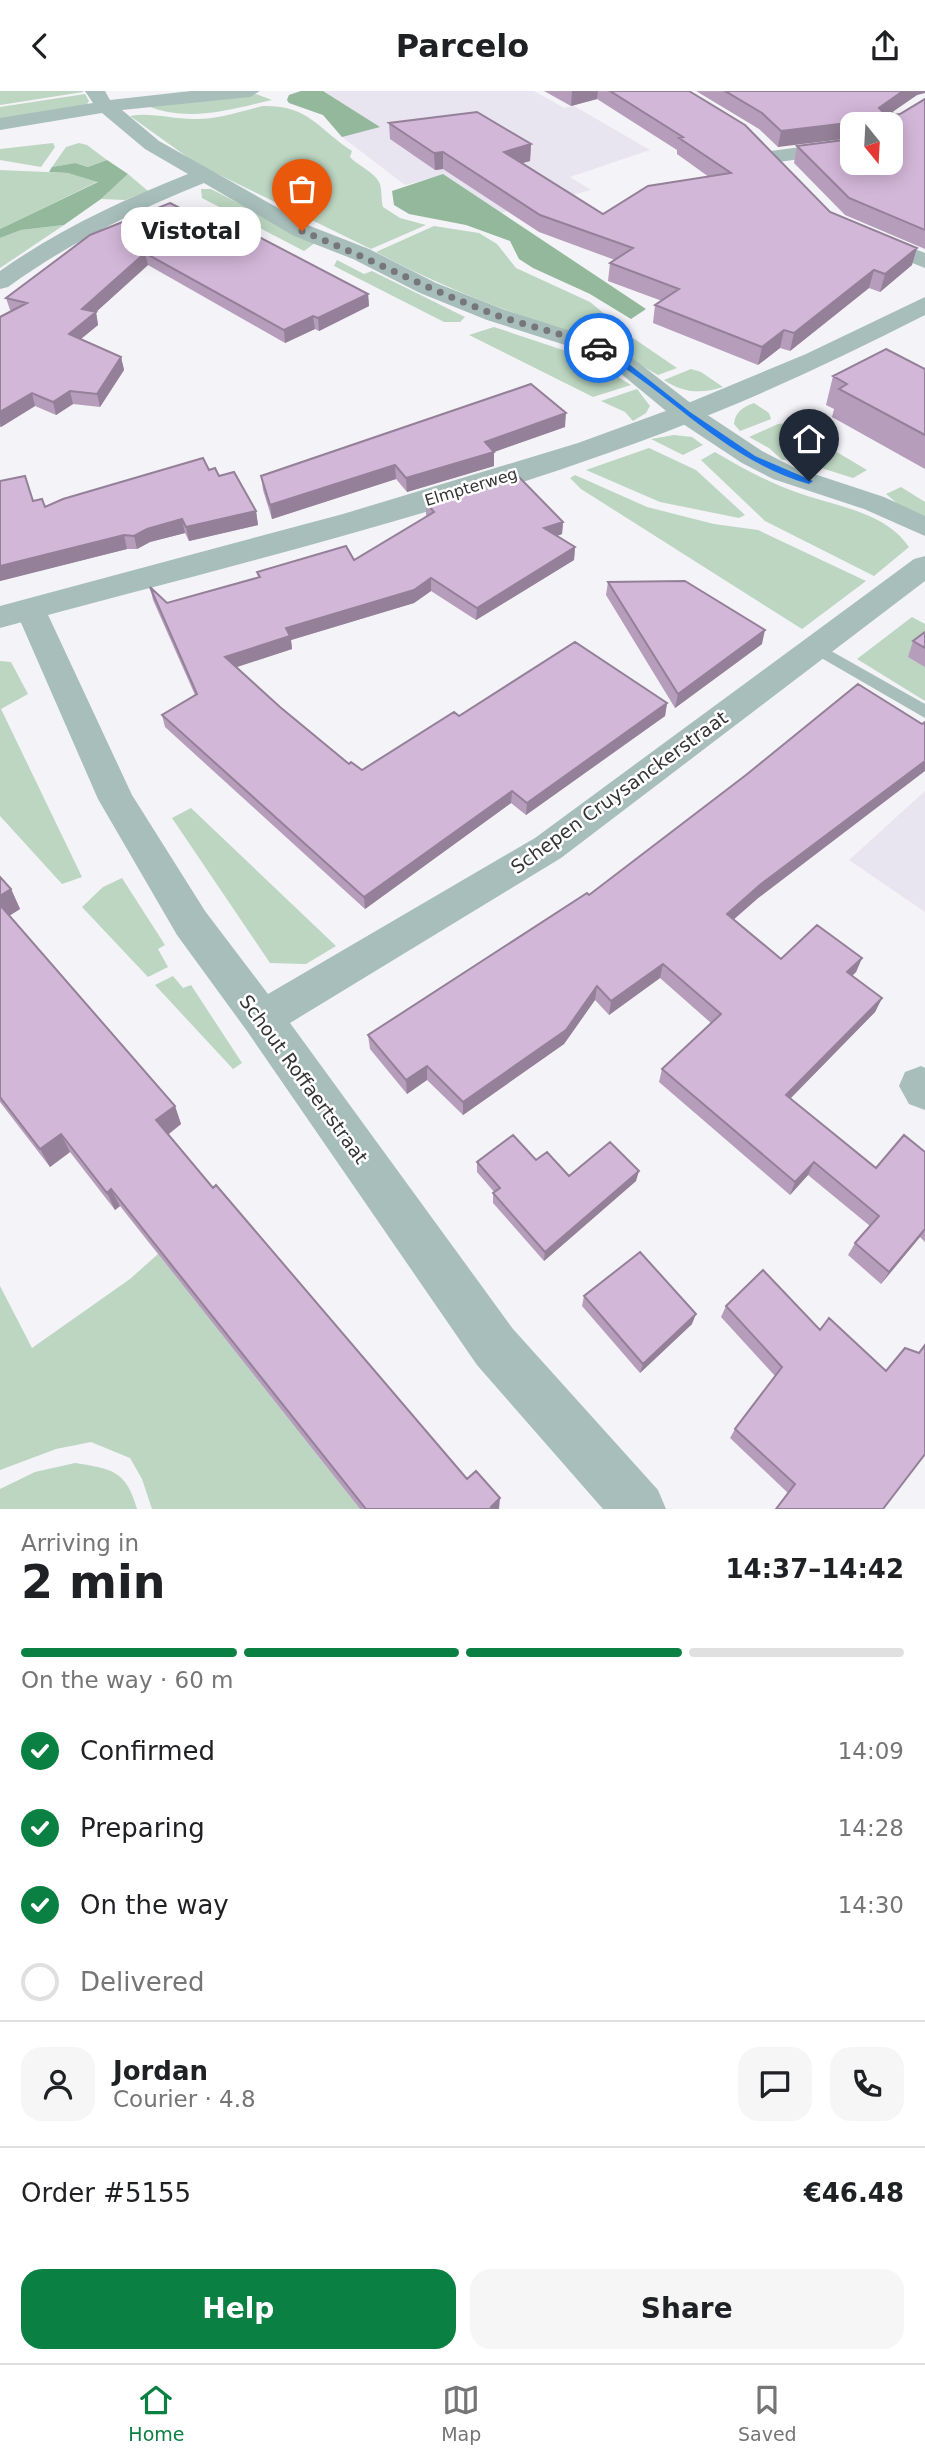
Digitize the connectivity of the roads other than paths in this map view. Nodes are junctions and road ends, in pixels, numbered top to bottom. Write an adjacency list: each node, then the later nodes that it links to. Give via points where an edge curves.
1 (250, 91): 2 (street)
2 (101, 99): 3 (street); 5 (street, via 145,140)
3 (0, 124)
4 (840, 147): 6 (street, via 765,150)
5 (206, 176): 9 (street, via 100,218); 11 (street, via 302,231 428,288 596,347 617,358)
6 (790, 176)
7 (847, 229): 8 (street)
8 (925, 261)
9 (0, 282)
10 (925, 305): 11 (street, Elmpterweg, via 810,363)
11 (687, 414): 12 (street, via 783,473 874,503); 14 (street, Elmpterweg, via 446,495)
12 (925, 527)
13 (917, 582): 15 (street, Schepen Cruysanckerstraat)
14 (16, 613): 17 (street, Schout Roffaertstraat, via 116,799 191,923)
15 (817, 648): 16 (lane); 17 (street, Schepen Cruysanckerstraat, via 548,848)
16 (925, 712)
17 (262, 1019): 18 (street, Schout Roffaertstraat, via 495,1347)
18 (639, 1509)

